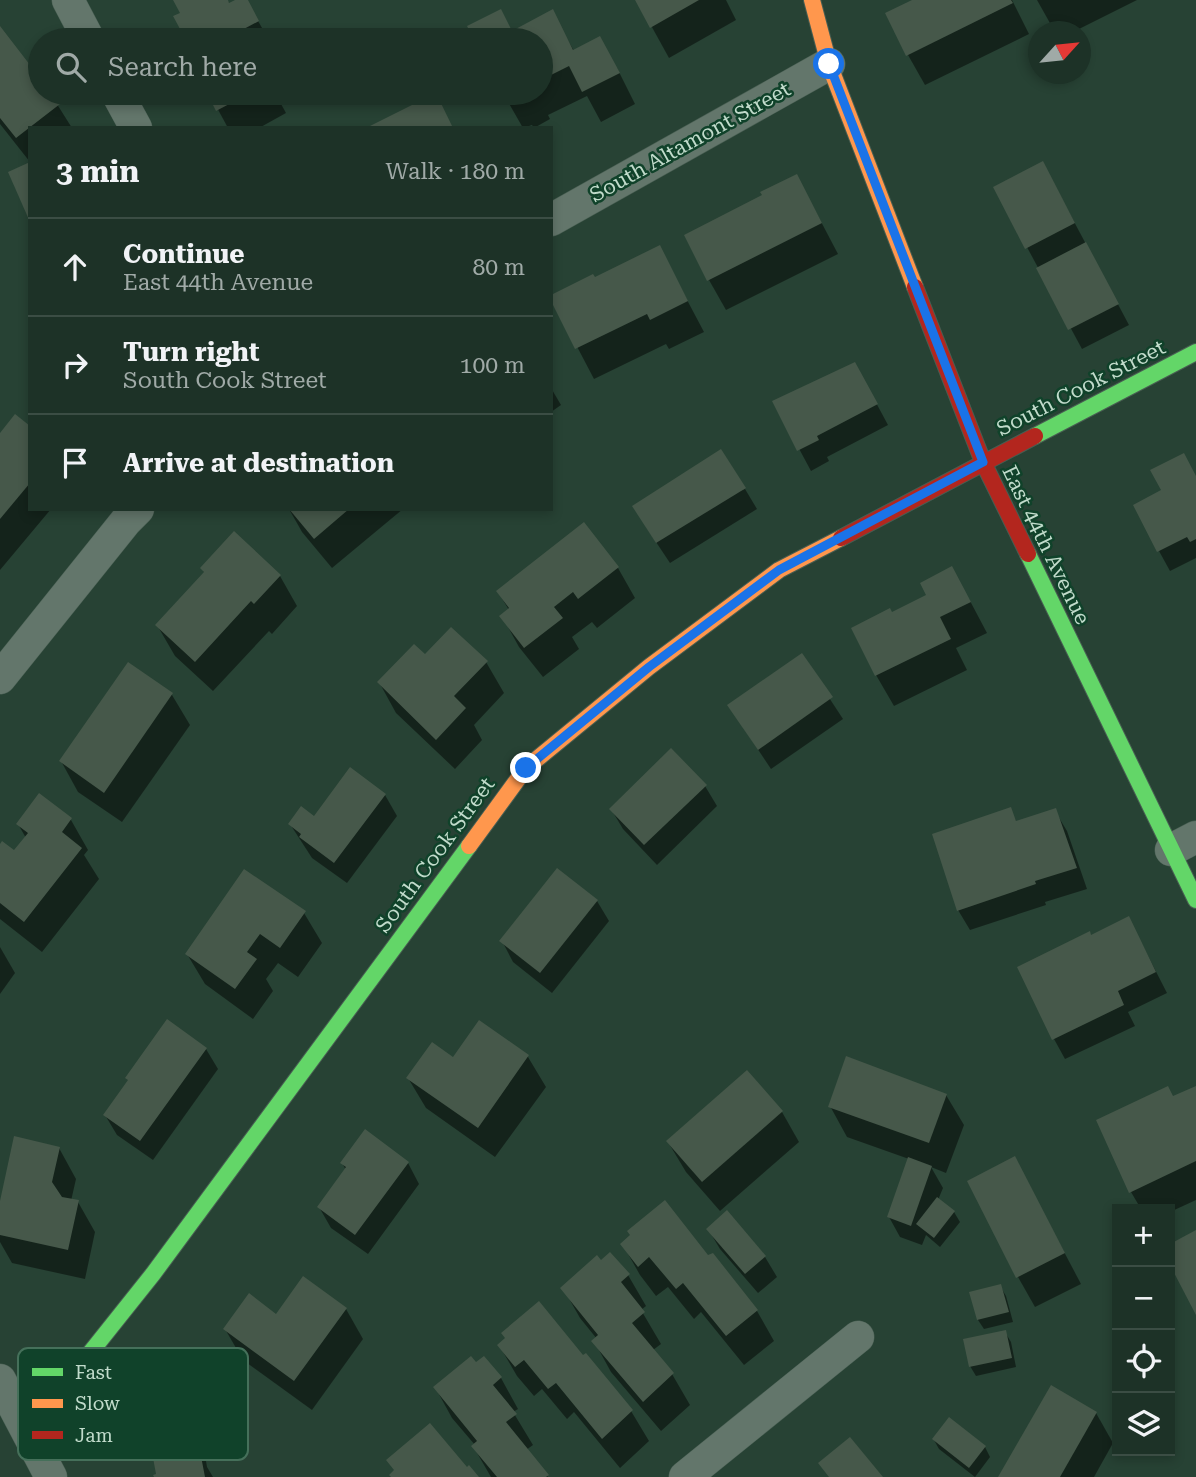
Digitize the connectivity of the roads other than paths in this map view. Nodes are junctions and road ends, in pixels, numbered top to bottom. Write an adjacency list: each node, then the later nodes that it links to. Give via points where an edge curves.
1 (68, 0): 3 (street)
2 (812, 0): 4 (street, East 44th Avenue)
3 (83, 28)
4 (829, 64): 7 (street, South Altamont Street); 9 (street, East 44th Avenue)
5 (124, 105): 6 (street)
6 (135, 126)
7 (553, 219)
8 (1196, 352): 9 (street, South Cook Street)
9 (983, 462): 12 (street, East 44th Avenue); 15 (street, South Cook Street, via 779,570 649,667 526,768)
10 (136, 511): 11 (street)
11 (0, 678)
12 (1184, 844): 13 (street, East 44th Avenue)
13 (1196, 900)
14 (858, 1337): 20 (street)
15 (94, 1348)
16 (0, 1380): 17 (street)
17 (18, 1415)
18 (42, 1460): 19 (street)
19 (51, 1477)
20 (685, 1477)

